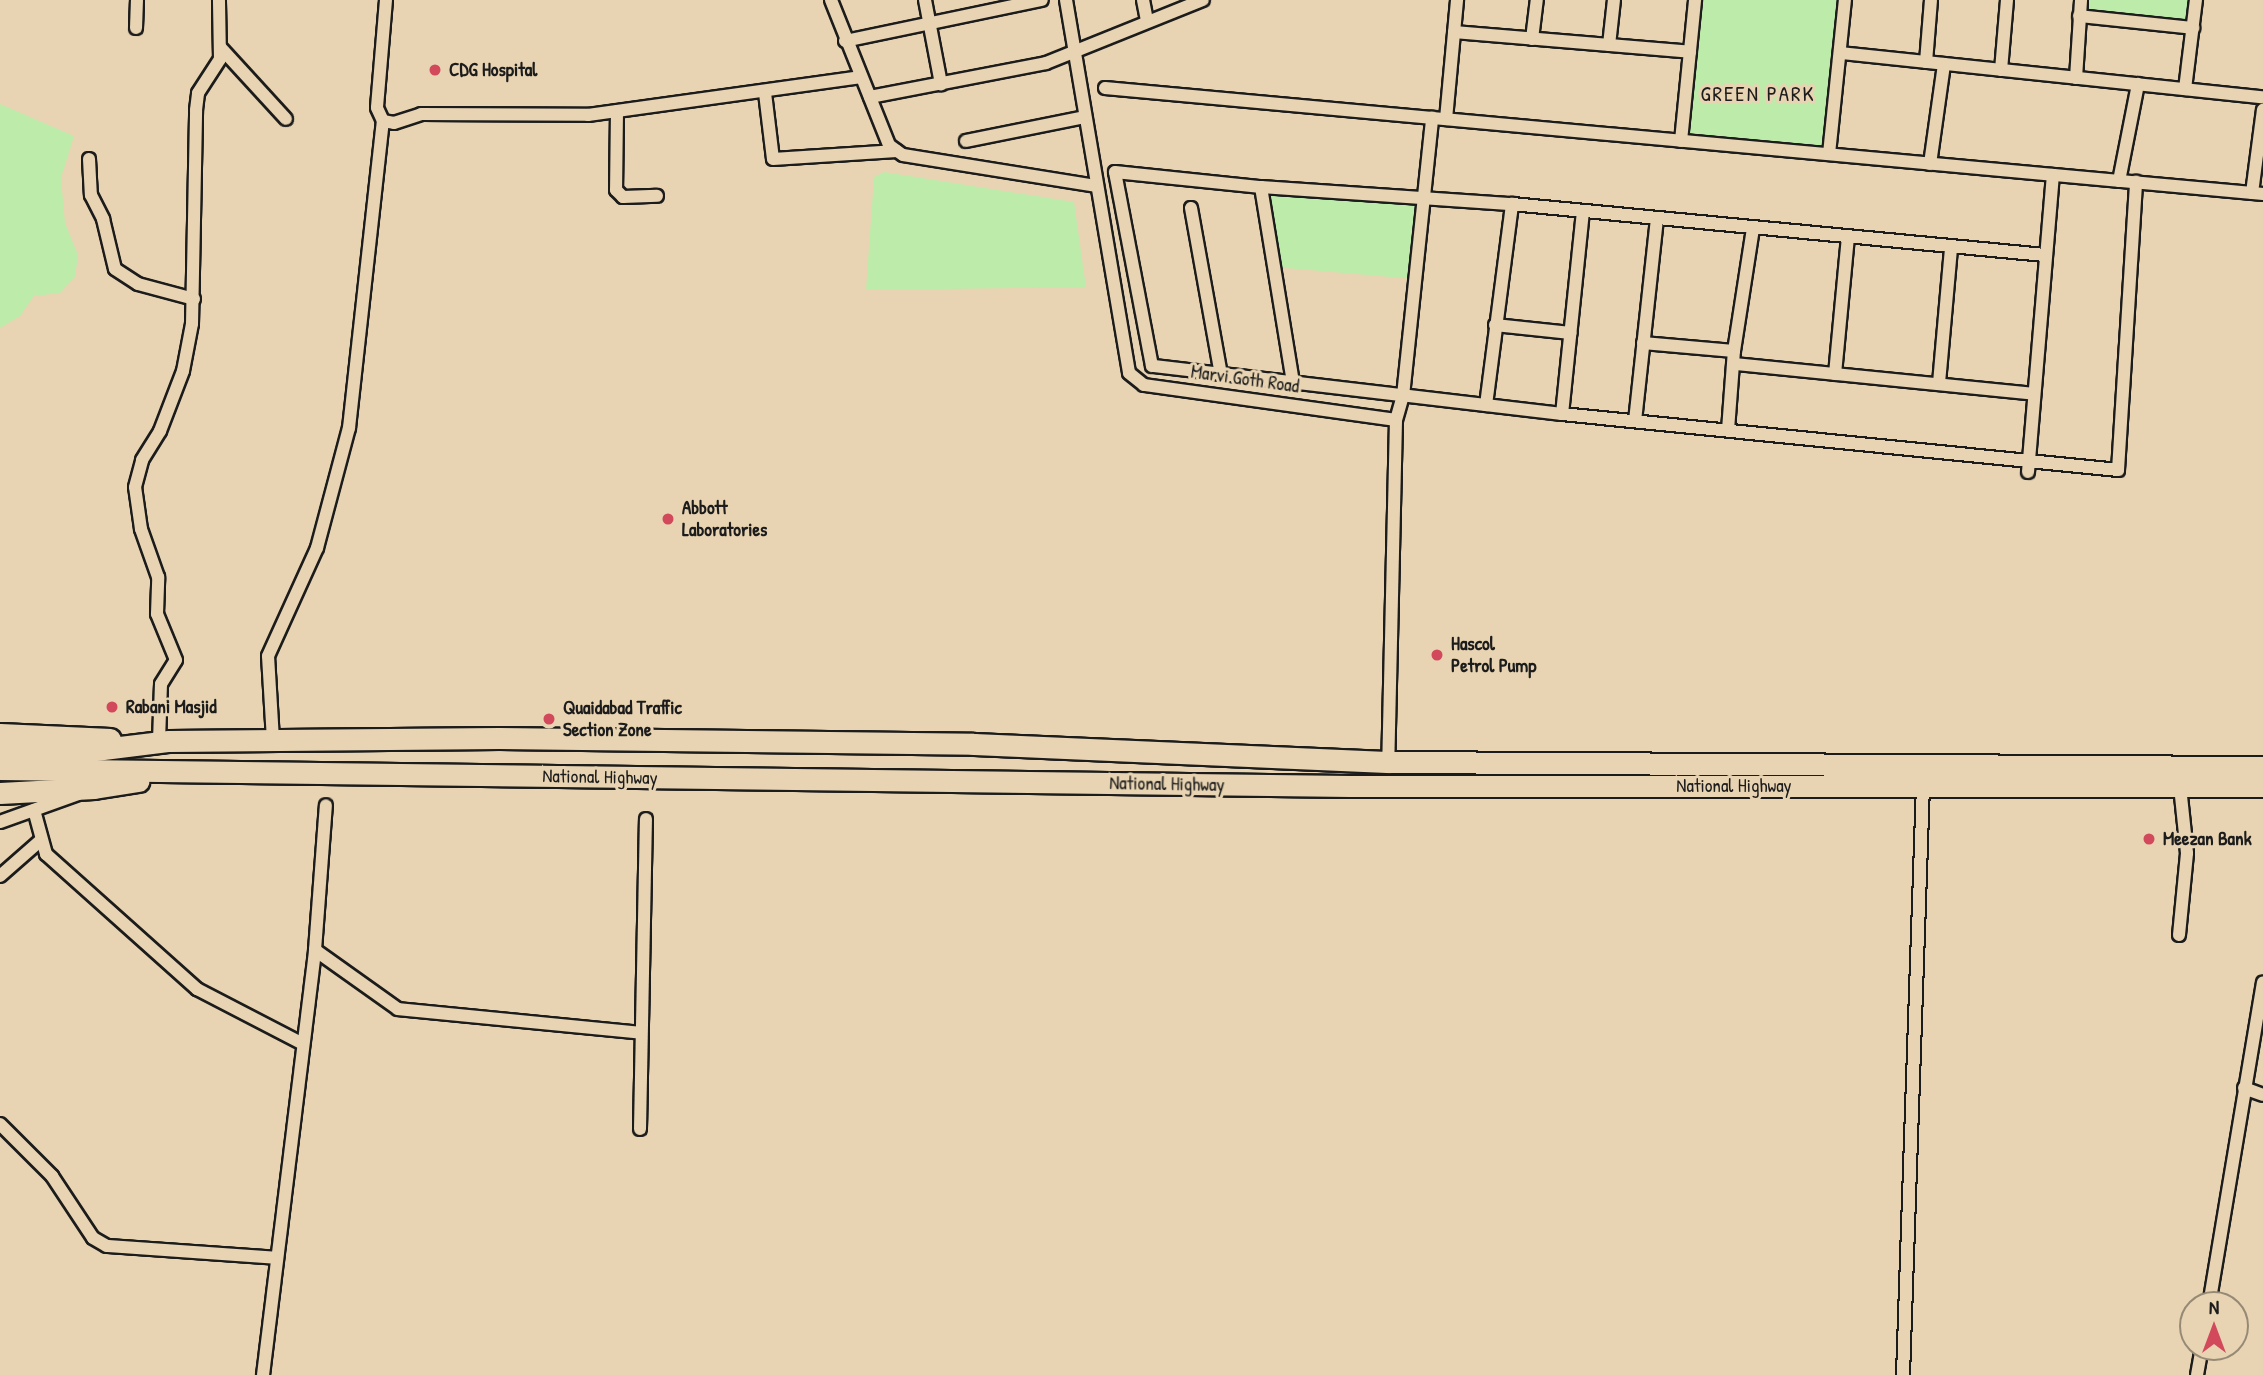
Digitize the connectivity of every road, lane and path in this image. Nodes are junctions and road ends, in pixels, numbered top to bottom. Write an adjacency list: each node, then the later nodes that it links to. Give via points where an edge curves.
1 (137, 0): 22 (street)
2 (219, 0): 28 (street)
3 (386, 0): 50 (street, via 377,108)
4 (831, 0): 26 (street)
5 (925, 0): 21 (street)
6 (1042, 0): 21 (street)
7 (1066, 0): 29 (street, Marvi Goth Road)
8 (1143, 0): 20 (street)
9 (1203, 0): 20 (street)
10 (1457, 0): 24 (street)
11 (1536, 0): 25 (street)
12 (1614, 0): 27 (street)
13 (1695, 0): 30 (street)
14 (1845, 0): 31 (street)
15 (1931, 0): 32 (street)
16 (2007, 0): 34 (street)
17 (2081, 0): 19 (street)
18 (2196, 0): 23 (street)
19 (2079, 16): 23 (street); 36 (street)
20 (1147, 21): 29 (street)
21 (930, 24): 26 (street); 37 (street)
22 (136, 28)
23 (2193, 28): 40 (street)
24 (1454, 32): 25 (street); 49 (street)
25 (1532, 39): 27 (street)
26 (845, 41): 35 (street)
27 (1609, 45): 30 (street)
28 (221, 48): 48 (street); 73 (street, via 220,59 198,93)
29 (1075, 48): 37 (street, via 1046,63); 46 (street, Marvi Goth Road)
30 (1690, 52): 52 (street)
31 (1841, 53): 32 (street); 54 (street)
32 (1926, 62): 33 (street)
33 (1944, 64): 34 (street); 56 (street)
34 (2001, 70): 36 (street)
35 (861, 77): 41 (street); 42 (street)
36 (2076, 78): 38 (street)
37 (941, 84): 42 (street)
38 (2138, 84): 40 (street); 58 (street)
39 (1105, 88): 47 (street)
40 (2185, 89): 43 (street)
41 (765, 93): 45 (street); 53 (street, via 773,159)
42 (870, 97): 53 (street, via 889,145)
43 (2263, 97)
44 (2263, 110): 62 (street)
45 (617, 111): 50 (street, via 421,114 394,123); 63 (street, via 616,190 623,197)
46 (1085, 117): 51 (street); 60 (street, Marvi Goth Road)
47 (1432, 118): 49 (street); 64 (street)
48 (286, 119)
49 (1446, 119): 52 (street)
50 (383, 121): 92 (street, via 349,428 317,548 268,656)
51 (966, 141)
52 (1681, 141): 54 (street)
53 (897, 151): 60 (street)
54 (1829, 154): 56 (street)
55 (89, 159): 73 (street, via 91,195 103,219 116,269 138,284)
56 (1930, 164): 57 (street)
57 (2053, 174): 58 (street); 72 (street)
58 (2119, 181): 59 (street)
59 (2136, 182): 62 (street); 89 (street, via 2118,470)
60 (1096, 186): 86 (street, Marvi Goth Road, via 1124,363 1136,381)
61 (1261, 187): 64 (street); 78 (street, via 1115,172 1148,361 1152,366); 80 (street)
62 (2257, 193)
63 (657, 196)
64 (1423, 197): 65 (street); 83 (street)
65 (1512, 204): 67 (street); 74 (street)
66 (1191, 208): 78 (street)
67 (1583, 211): 68 (street); 75 (street)
68 (1657, 218): 69 (street); 76 (street)
69 (1753, 228): 70 (street); 77 (street)
70 (1848, 237): 71 (street); 79 (street)
71 (1951, 248): 72 (street); 81 (street)
72 (2045, 254): 82 (street)
73 (194, 299): 93 (street, via 183,371 160,431 142,460 135,487 141,529 158,577 157,614 176,660 161,684)
74 (1495, 325): 75 (street); 84 (street)
75 (1571, 333): 85 (street)
76 (1643, 343): 77 (street); 87 (street)
77 (1735, 357): 79 (street); 88 (street)
78 (1221, 374): 80 (street)
79 (1835, 374): 81 (street)
80 (1293, 383): 83 (street)
81 (1939, 383): 82 (street)
82 (2033, 394): 89 (street)
83 (1403, 396): 84 (street); 86 (street)
84 (1486, 405): 85 (street)
85 (1562, 414): 87 (street)
86 (1396, 420): 96 (street)
87 (1635, 421): 88 (street)
88 (1728, 430): 89 (street)
89 (2029, 458): 90 (street)
90 (2028, 472)
91 (0, 734): 93 (highway)
92 (273, 740): 93 (highway, National Highway); 96 (highway, National Highway, via 973,744)
93 (164, 741): 95 (highway, National Highway)
94 (0, 751): 95 (highway)
95 (76, 761): 98 (highway); 99 (highway, National Highway)
96 (1388, 762): 97 (highway, National Highway)
97 (2263, 767)
98 (0, 769)
99 (174, 774): 100 (highway, National Highway, via 1350,786); 103 (highway)
100 (1923, 786): 101 (highway, National Highway); 123 (street)
101 (2180, 786): 102 (highway, National Highway); 111 (street, via 2187,853)
102 (2263, 786)
103 (94, 788): 104 (highway); 106 (street)
104 (0, 793)
105 (326, 805): 112 (street)
106 (34, 810): 108 (street); 109 (street)
107 (646, 819): 114 (street)
108 (0, 822)
109 (41, 840): 110 (street); 115 (street, via 46,854 197,989)
110 (0, 876)
111 (2179, 936)
112 (315, 950): 114 (street, via 398,1009); 115 (street)
113 (2263, 982): 116 (street)
114 (641, 1033): 119 (street)
115 (303, 1044): 120 (street)
116 (2244, 1088): 117 (street); 121 (street)
117 (2263, 1095)
118 (0, 1124): 120 (street, via 52,1176 93,1238 107,1246)
119 (640, 1129)
120 (277, 1258): 122 (street)
121 (2211, 1291)
122 (263, 1375)
123 (1903, 1375)

